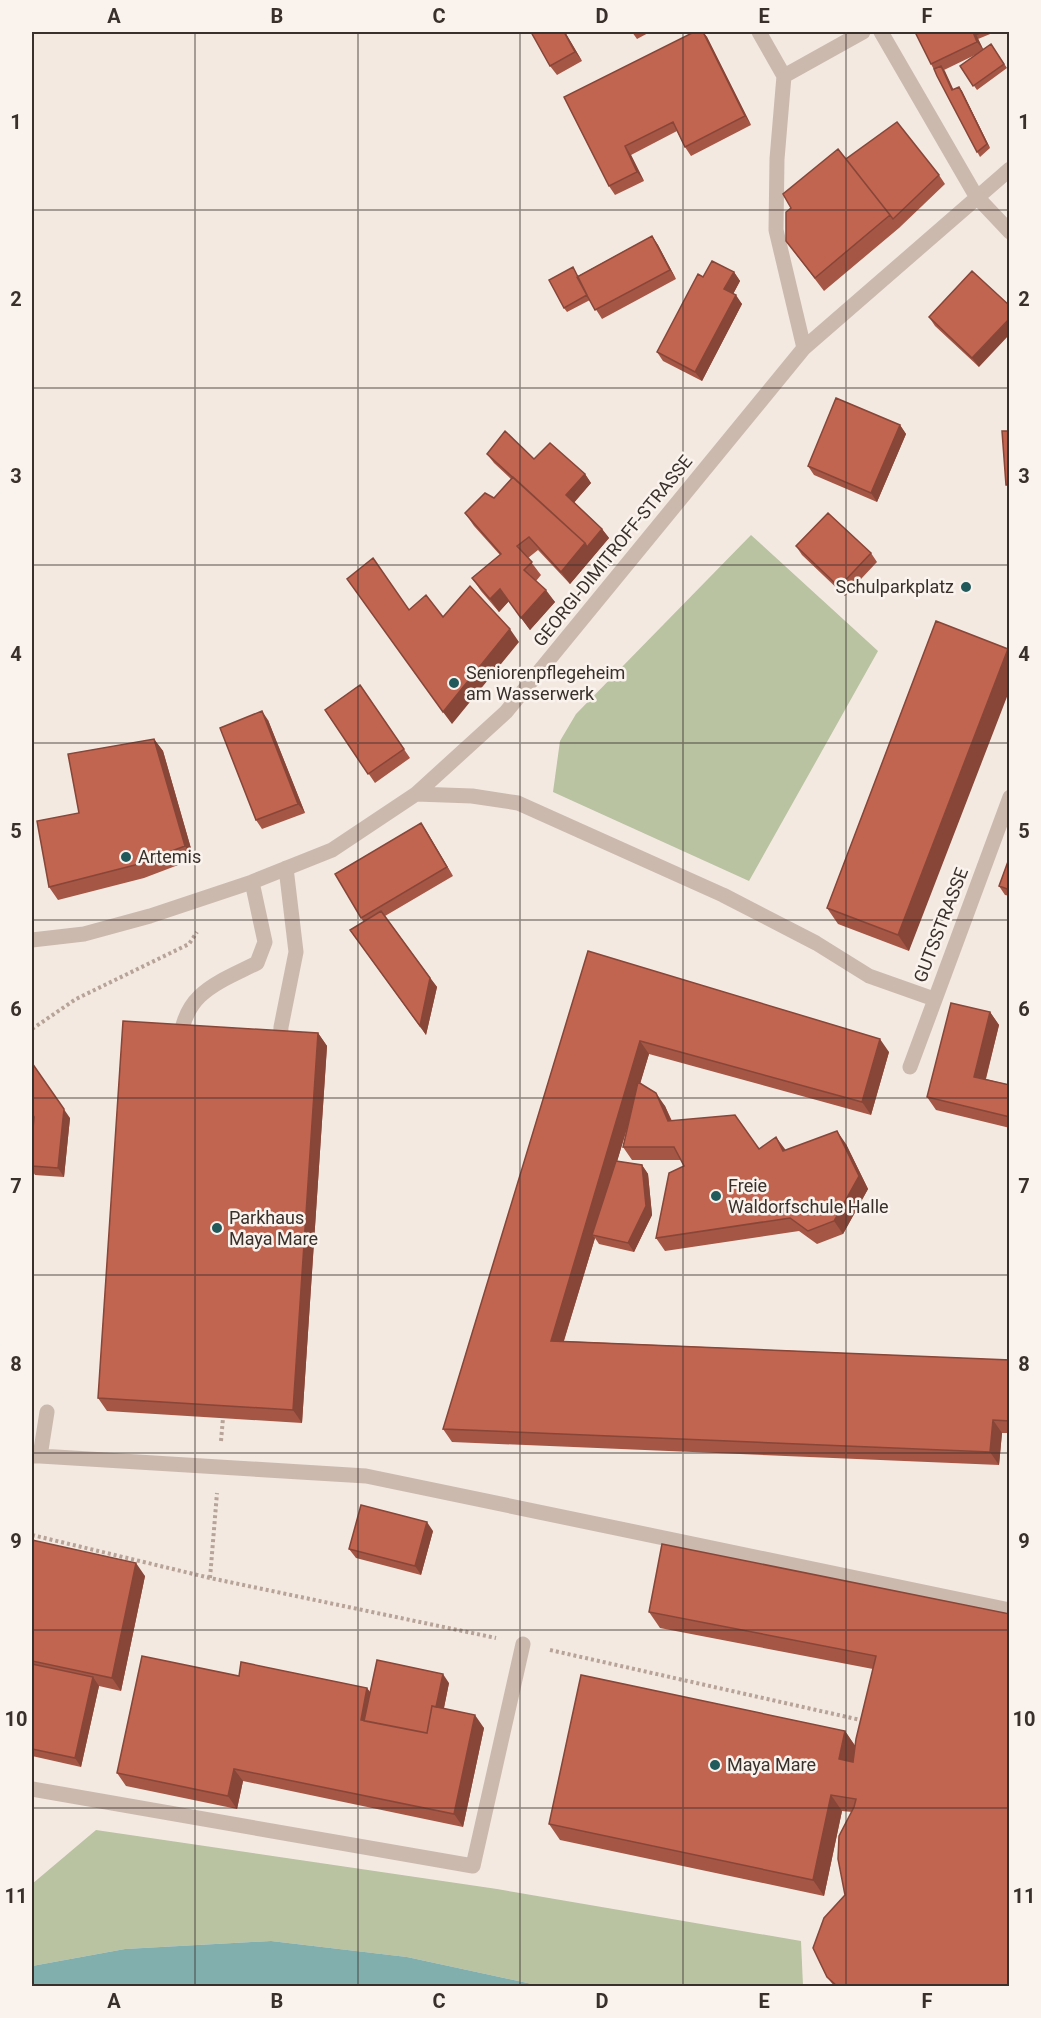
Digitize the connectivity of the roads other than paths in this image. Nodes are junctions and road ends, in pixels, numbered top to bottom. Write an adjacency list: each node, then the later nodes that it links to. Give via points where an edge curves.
1 (759, 32): 4 (street)
2 (863, 32): 4 (street)
3 (881, 32): 6 (street)
4 (784, 76): 8 (street, via 776,230)
5 (1010, 169): 6 (street, GEORGI-DIMITROFF-STRASSE)
6 (976, 196): 7 (street); 8 (street, GEORGI-DIMITROFF-STRASSE)
7 (1010, 232)
8 (804, 348): 9 (street, GEORGI-DIMITROFF-STRASSE, via 506,712)
9 (416, 794): 11 (street, GEORGI-DIMITROFF-STRASSE, via 332,850); 14 (street, via 518,802 723,895 816,943 869,976)
10 (1010, 797): 14 (street, GUTSSTRASSE)
11 (286, 868): 12 (street, GEORGI-DIMITROFF-STRASSE); 15 (street, via 296,952 281,1027)
12 (252, 882): 13 (street, GEORGI-DIMITROFF-STRASSE, via 84,934); 16 (street, via 265,942 257,963 202,992 187,1010)
13 (32, 940)
14 (934, 999): 17 (street, GUTSSTRASSE)
15 (280, 1062)
16 (178, 1064)
17 (910, 1067)
18 (47, 1412): 19 (street)
19 (36, 1456): 20 (street, via 366,1476)
20 (1010, 1610)
21 (523, 1644): 22 (street, via 473,1866)
22 (32, 1789)

